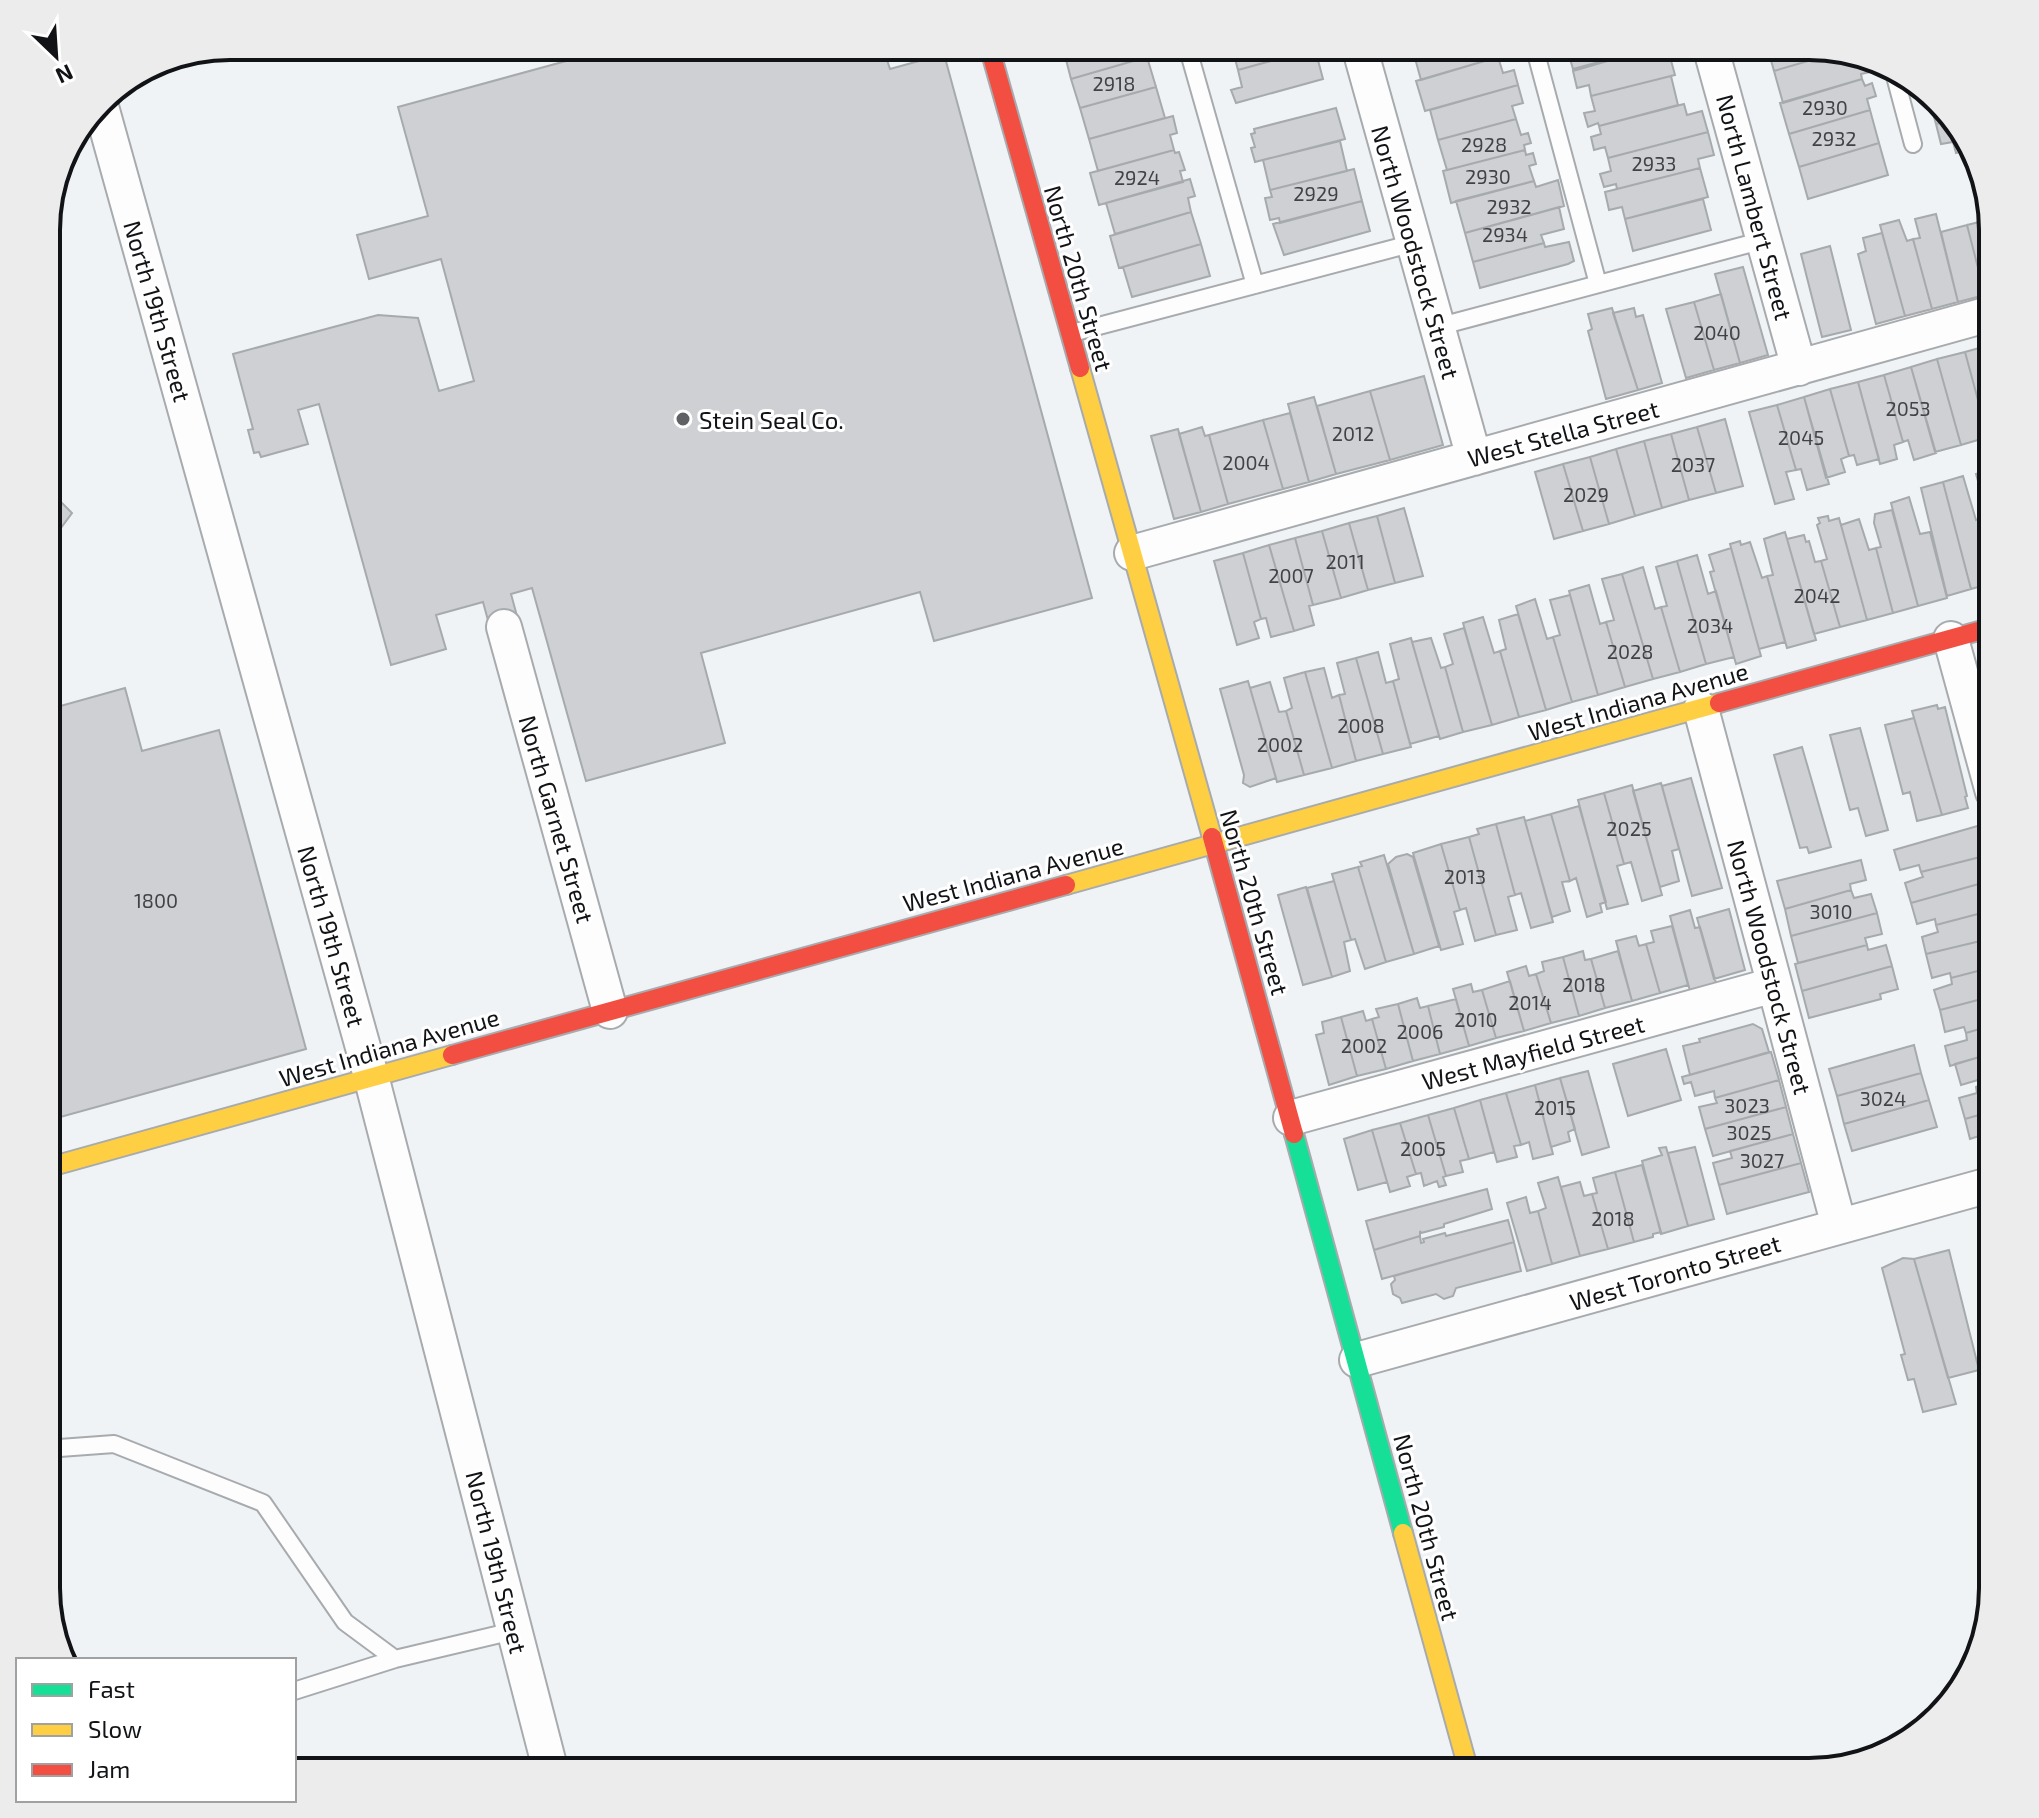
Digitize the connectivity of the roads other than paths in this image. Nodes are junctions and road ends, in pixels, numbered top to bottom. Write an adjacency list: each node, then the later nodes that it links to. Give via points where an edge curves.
1 (993, 60): 15 (street, North 20th Street)
2 (1191, 60): 12 (lane)
3 (1363, 60): 10 (street, North Woodstock Street)
4 (1538, 60): 11 (lane)
5 (1714, 60): 9 (street, North Lambert Street)
6 (1897, 85): 8 (lane)
7 (104, 117): 27 (street, North 19th Street)
8 (1913, 144)
9 (1764, 240): 11 (lane); 16 (street, North Lambert Street)
10 (1414, 243): 12 (lane); 14 (street, North Woodstock Street)
11 (1598, 284): 14 (lane)
12 (1255, 285): 15 (lane)
13 (1979, 317): 16 (street, West Stella Street)
14 (1437, 327): 17 (street, North Woodstock Street)
15 (1070, 334): 18 (street, North 20th Street)
16 (1799, 368): 17 (street, West Stella Street)
17 (1474, 458): 18 (street, West Stella Street)
18 (1132, 553): 24 (street, North 20th Street)
19 (504, 627): 26 (street, North Garnet Street)
20 (1979, 631): 21 (street, West Indiana Avenue)
21 (1951, 639): 22 (street, West Indiana Avenue); 23 (street)
22 (1701, 709): 24 (street, West Indiana Avenue); 25 (street, North Woodstock Street)
23 (1979, 741)
24 (1214, 844): 26 (street, West Indiana Avenue); 28 (street, North 20th Street)
25 (1774, 985): 28 (street, West Mayfield Street); 31 (street, North Woodstock Street)
26 (610, 1011): 27 (street, West Indiana Avenue)
27 (371, 1076): 29 (street, West Indiana Avenue); 34 (street, North 19th Street)
28 (1291, 1118): 32 (street, North 20th Street)
29 (60, 1164)
30 (1979, 1188): 31 (street, West Toronto Street)
31 (1839, 1226): 32 (street, West Toronto Street)
32 (1357, 1360): 38 (street, North 20th Street)
33 (60, 1448): 35 (lane, via 114,1444 263,1503 345,1622)
34 (513, 1631): 35 (lane); 37 (street, North 19th Street)
35 (395, 1659): 36 (lane)
36 (296, 1690)
37 (547, 1758)
38 (1465, 1758)

